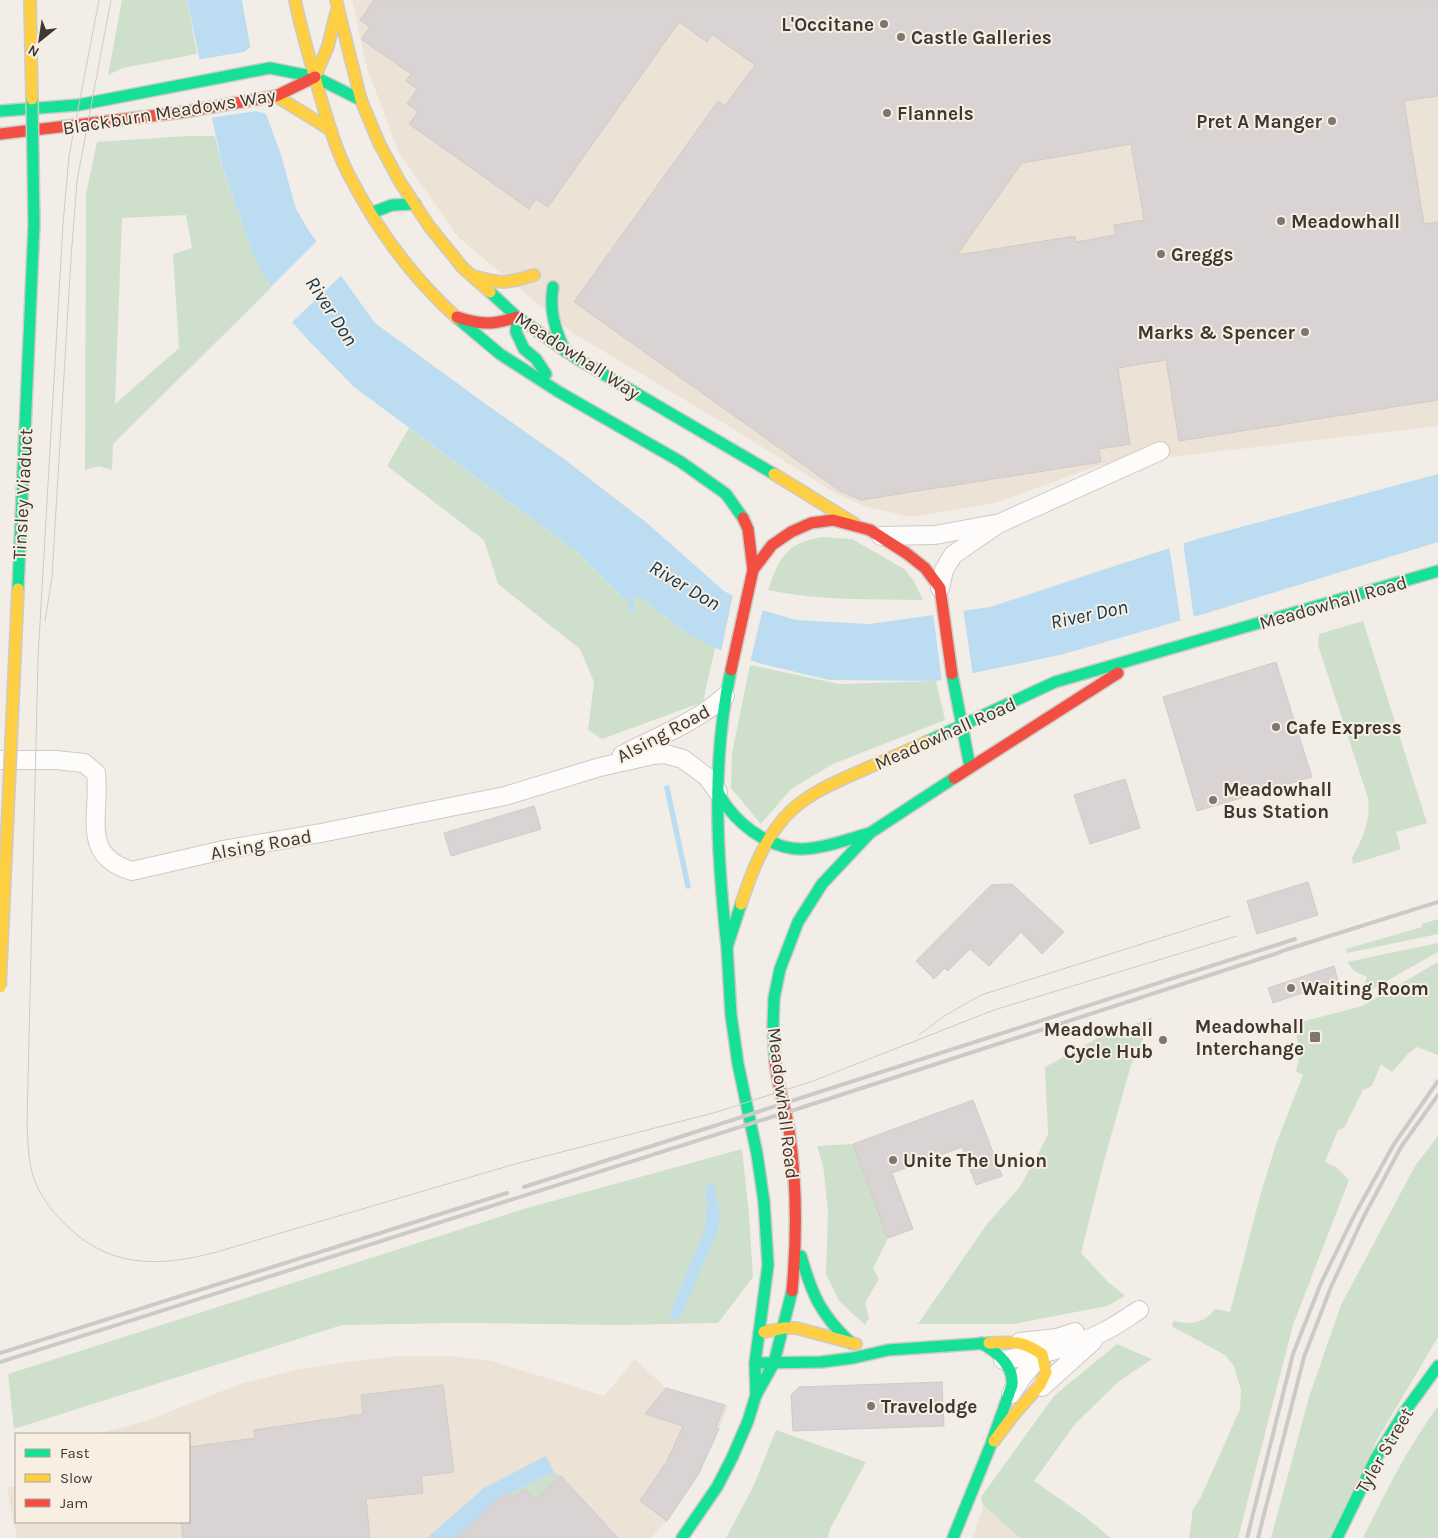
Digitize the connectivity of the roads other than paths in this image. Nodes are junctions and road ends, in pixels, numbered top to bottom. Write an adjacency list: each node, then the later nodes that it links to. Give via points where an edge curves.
1 (20, 0): 15 (main road)
2 (30, 0): 43 (main road, Tinsley Viaduct, bridge, via 34,225)
3 (296, 0): 5 (main road, Meadowhall Way)
4 (337, 4): 9 (main road, via 328,46); 11 (main road, Meadowhall Way)
5 (301, 30): 6 (main road); 9 (main road, Meadowhall Way)
6 (290, 44)
7 (280, 57): 8 (main road)
8 (270, 68): 9 (main road, Blackburn Meadows Way); 12 (main road, Blackburn Meadows Way, via 78,105)
9 (315, 77): 10 (main road, Blackburn Meadows Way); 11 (main road); 13 (main road, Meadowhall Way)
10 (276, 96): 13 (main road); 14 (main road, Blackburn Meadows Way, via 184,112)
11 (360, 100): 16 (main road, Meadowhall Way, via 400,182)
12 (0, 111)
13 (331, 130): 17 (main road, Meadowhall Way, via 348,176)
14 (0, 134)
15 (21, 157)
16 (415, 204): 17 (main road, via 389,204); 18 (main road, Meadowhall Way, via 429,226)
17 (371, 213): 22 (main road, Meadowhall Way, via 406,263)
18 (471, 275): 19 (main road, via 498,283); 21 (main road, Meadowhall Way)
19 (534, 275)
20 (553, 287): 23 (main road, via 551,318)
21 (517, 316): 22 (main road, via 498,323 478,325); 23 (main road, Meadowhall Way); 24 (main road, via 516,332 524,349 536,359)
22 (456, 317): 24 (main road, Meadowhall Way, via 500,354)
23 (566, 352): 27 (main road, Meadowhall Way)
24 (558, 392): 30 (main road, Meadowhall Way, via 680,462 726,494 748,529)
25 (14, 430): 36 (main road, Tinsley Viaduct)
26 (1160, 451): 28 (street)
27 (855, 524): 29 (main road, Meadowhall Way); 30 (main road, Meadowhall Way, via 833,520 811,523 791,532 772,545)
28 (998, 524): 29 (street, via 935,535); 32 (street, via 953,556 944,570)
29 (881, 536): 32 (main road, Meadowhall Way, via 925,568)
30 (753, 570): 34 (main road, Meadowhall Way)
31 (1438, 571): 33 (main road, Meadowhall Road)
32 (940, 588): 35 (main road, Meadowhall Way)
33 (1141, 658): 35 (main road, Meadowhall Road, via 1055,682); 37 (main road, Meadowhall Road)
34 (725, 696): 38 (street, Alsing Road, via 697,718); 39 (main road, Meadowhall Way)
35 (962, 726): 37 (main road, Meadowhall Way); 41 (main road, Meadowhall Road, via 824,787 784,818)
36 (0, 761): 38 (street, Alsing Road, via 84,763 96,773 95,838 106,857 132,871 228,849 321,834 504,796)
37 (970, 767): 40 (main road, Meadowhall Road)
38 (600, 768): 39 (street, Alsing Road, via 665,754 683,759 697,768)
39 (718, 792): 41 (main road, Meadowhall Road, via 730,811); 42 (main road, Meadowhall Road, via 721,893)
40 (870, 833): 41 (main road, Meadowhall Road, via 802,849); 44 (main road, Meadowhall Road, via 810,899 788,946 774,998 776,1073 789,1129)
41 (768, 841): 42 (main road, Meadowhall Road, via 749,879)
42 (728, 947): 48 (main road, Meadowhall Road, via 731,1015 764,1202 768,1265)
43 (0, 987)
44 (796, 1238): 46 (main road, Meadowhall Road, via 792,1295); 50 (main road, via 810,1288 820,1309)
45 (1139, 1310): 47 (street)
46 (784, 1328): 48 (main road); 50 (main road); 57 (main road, Meadowhall Road)
47 (1105, 1331): 49 (street, via 1085,1329); 54 (street); 60 (street)
48 (760, 1333): 56 (main road, Meadowhall Road)
49 (1056, 1338): 51 (street); 54 (street)
50 (851, 1342): 53 (main road)
51 (1020, 1342): 52 (main road); 54 (main road)
52 (981, 1343): 53 (main road); 55 (main road)
53 (888, 1350): 57 (main road, via 821,1362)
54 (1042, 1354): 55 (street); 60 (main road, via 1046,1372); 61 (street)
55 (1003, 1360): 61 (main road, via 1012,1376)
56 (755, 1363): 57 (main road); 59 (main road, Meadowhall Road)
57 (774, 1363): 59 (main road, Meadowhall Road)
58 (1438, 1366): 65 (main road, Tyler Street, via 1376,1458)
59 (756, 1396): 63 (main road, Meadowhall Road, via 717,1487)
60 (1032, 1396): 62 (main road)
61 (1007, 1400): 62 (main road)
62 (994, 1441): 64 (main road)
63 (682, 1538)
64 (953, 1538)
65 (1337, 1538)

